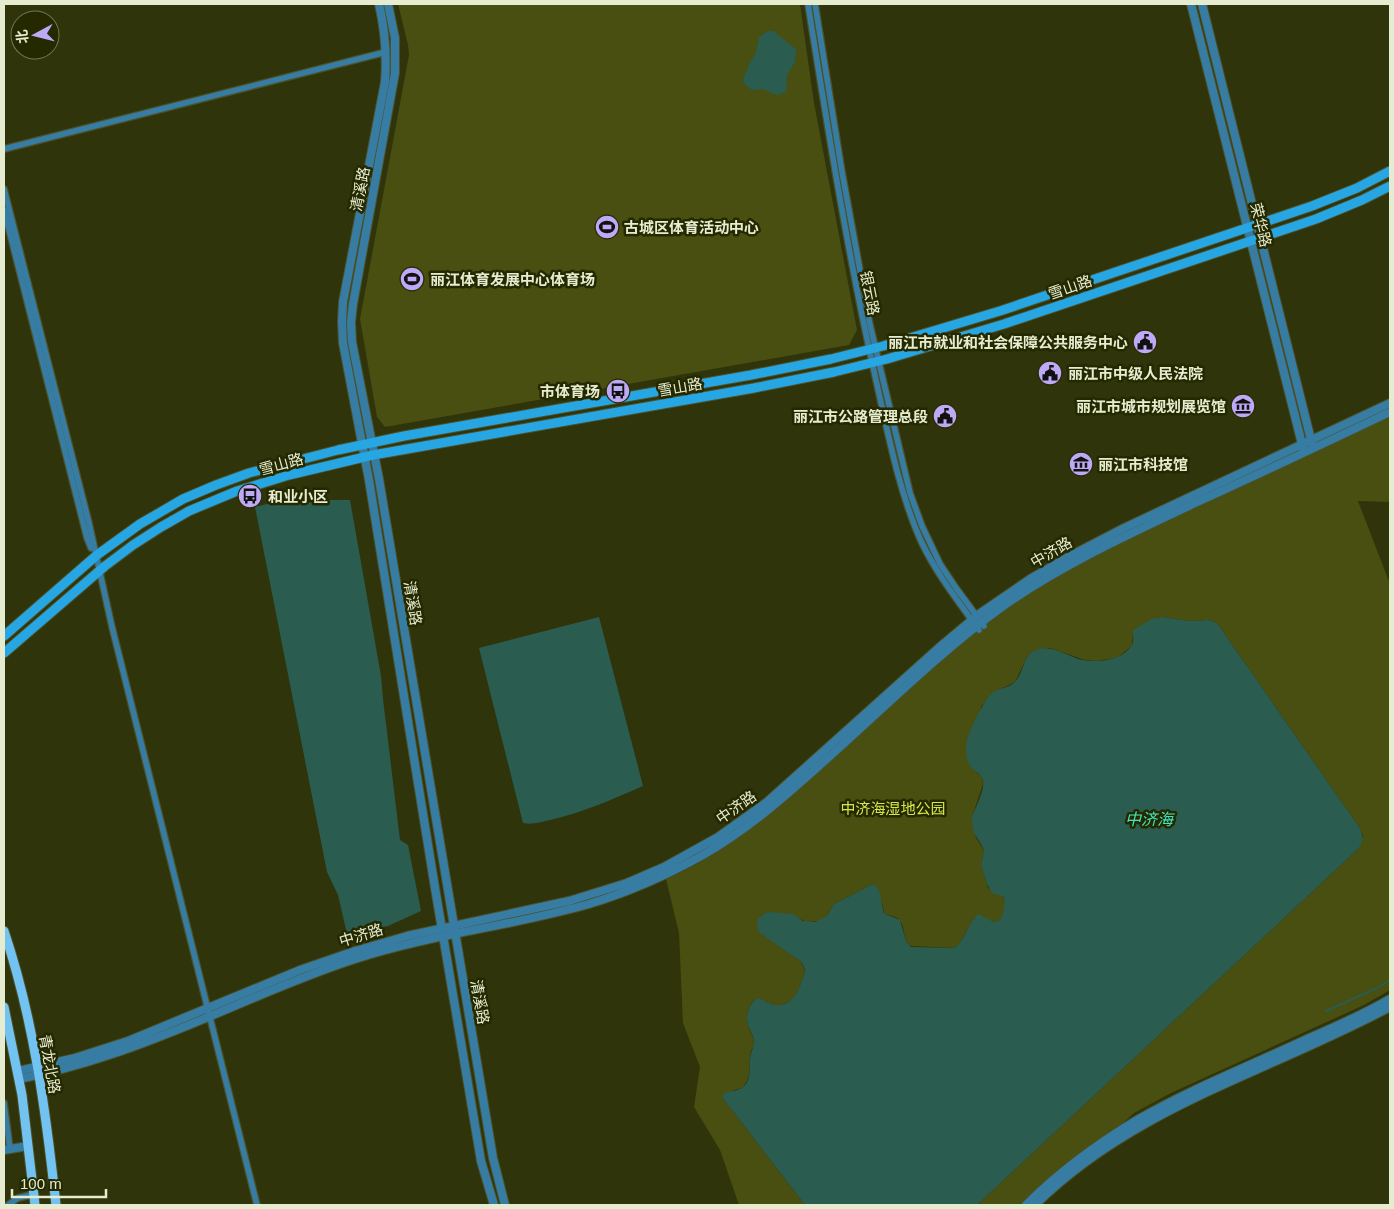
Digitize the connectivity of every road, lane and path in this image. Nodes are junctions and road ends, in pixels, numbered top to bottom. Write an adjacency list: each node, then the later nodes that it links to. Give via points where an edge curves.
1 (379, 4): 7 (street, 清溪路)
2 (388, 4): 21 (street, 清溪路, via 396,51 394,83 351,322)
3 (808, 4): 17 (street, 银云路, via 835,173)
4 (815, 4): 17 (street, 银云路)
5 (1191, 4): 14 (street, 荣华路)
6 (1202, 4): 13 (street, 荣华路)
7 (386, 52): 8 (street); 21 (street, 清溪路, via 385,82 342,312 343,343)
8 (4, 149)
9 (1390, 171): 13 (main road, 雪山路, via 1327,201)
10 (1390, 186): 15 (main road, 雪山路, via 1332,213)
11 (4, 189): 25 (street)
12 (4, 210): 25 (street, via 87,538)
13 (1257, 224): 14 (main road, 雪山路); 15 (street, 荣华路)
14 (1247, 228): 16 (street, 荣华路); 17 (main road, 雪山路, via 992,314)
15 (1260, 237): 16 (main road, 雪山路); 22 (street, 荣华路)
16 (1250, 240): 18 (main road, 雪山路, via 996,326); 23 (street, 荣华路)
17 (872, 349): 18 (street, 银云路); 21 (main road, 雪山路, via 751,375)
18 (875, 362): 24 (main road, 雪山路, via 754,388); 27 (street, 银云路, via 904,495 916,528 942,580)
19 (1390, 403): 22 (street, 中济路)
20 (1390, 412): 22 (street, 中济路)
21 (367, 443): 24 (street, 清溪路); 25 (main road, 雪山路, via 265,468 208,488 154,516)
22 (1312, 444): 23 (street, 中济路)
23 (1303, 449): 27 (street, 中济路, via 1098,550 1034,586)
24 (370, 456): 26 (main road, 雪山路, via 269,481 205,504 154,531); 30 (street, 清溪路); 32 (street, 清溪路)
25 (95, 557): 26 (street); 28 (main road, 雪山路)
26 (99, 571): 29 (main road, 雪山路); 36 (street)
27 (978, 623): 30 (street, 中济路, via 772,808 705,854 649,882 604,899 553,913)
28 (4, 636)
29 (4, 653)
30 (454, 930): 32 (street, 中济路); 50 (street, 清溪路, via 493,1158)
31 (4, 931): 38 (main road, 青龙北路)
32 (443, 932): 36 (street, 中济路, via 381,943 328,960); 49 (street, 清溪路, via 482,1161)
33 (1390, 999): 51 (street, via 1137,1120 1074,1163)
34 (1390, 1006): 52 (street, via 1158,1115 1092,1157)
35 (4, 1007): 37 (main road)
36 (208, 1012): 38 (street, 中济路, via 109,1055); 48 (street)
37 (6, 1030): 39 (main road)
38 (38, 1071): 39 (street, 中济路); 47 (main road, 青龙北路)
39 (18, 1075): 42 (main road)
40 (4, 1103): 41 (street)
41 (5, 1128): 43 (street)
42 (28, 1146): 43 (street); 44 (main road)
43 (7, 1149)
44 (34, 1194): 45 (street, via 18,1198); 46 (main road)
45 (8, 1205)
46 (35, 1205)
47 (56, 1205)
48 (257, 1205)
49 (494, 1205)
50 (506, 1205)
51 (1026, 1205)
52 (1035, 1205)

